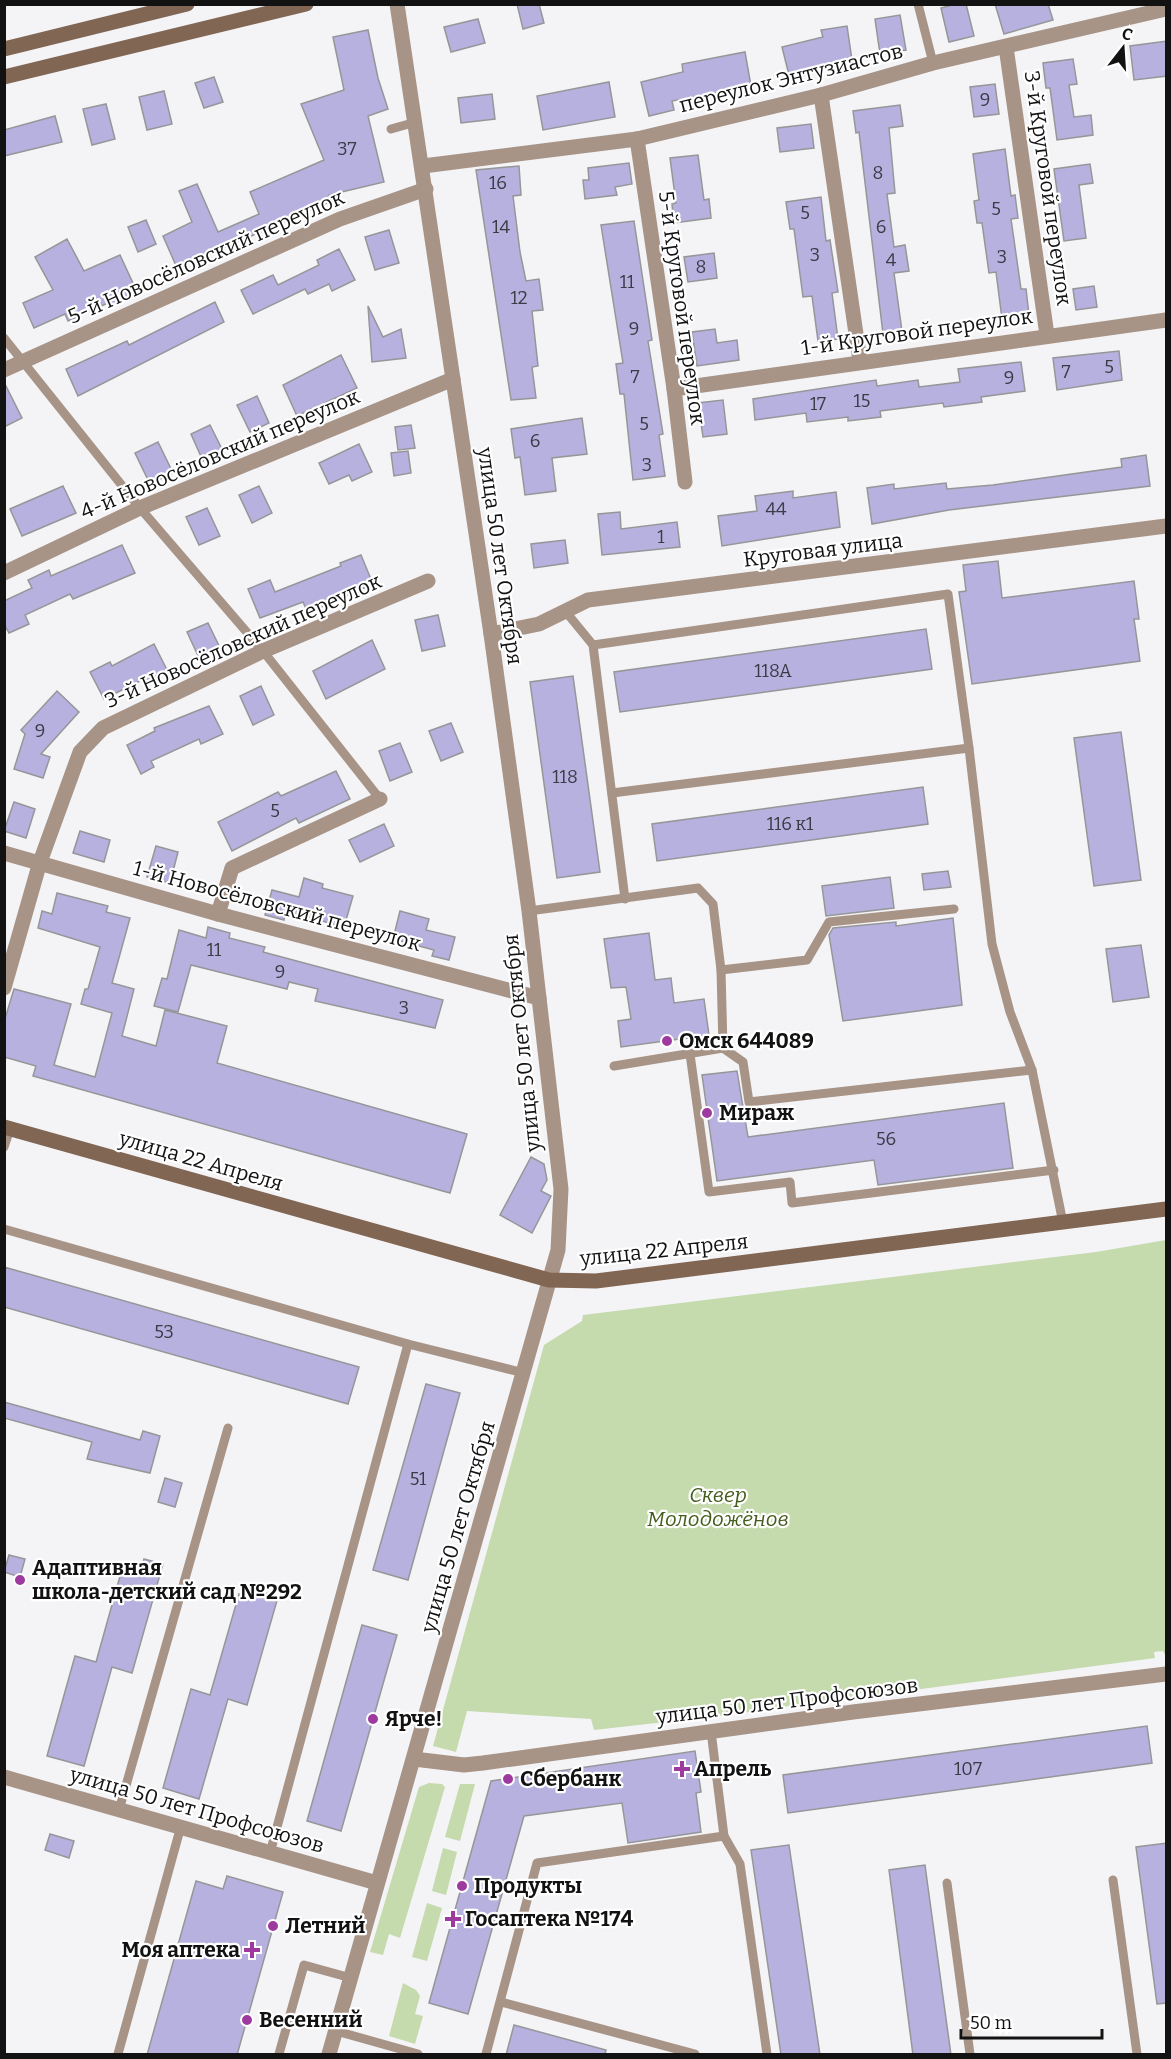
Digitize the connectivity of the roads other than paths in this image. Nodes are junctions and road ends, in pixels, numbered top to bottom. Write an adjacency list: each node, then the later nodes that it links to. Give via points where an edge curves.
1 (187, 4): 7 (main road)
2 (306, 4): 9 (main road)
3 (397, 4): 11 (street, улица 50 лет Октября)
4 (918, 4): 8 (lane)
5 (1167, 9): 6 (street, переулок Энтузиастов)
6 (1006, 47): 8 (street, переулок Энтузиастов); 17 (street, 3-й Круговой переулок)
7 (4, 49)
8 (933, 63): 10 (street, переулок Энтузиастов)
9 (4, 77)
10 (821, 94): 13 (street, переулок Энтузиастов); 19 (street)
11 (416, 122): 12 (lane); 14 (street, улица 50 лет Октября)
12 (391, 129)
13 (637, 139): 14 (street, переулок Энтузиастов); 23 (street, 5-й Круговой переулок)
14 (423, 166): 15 (street, улица 50 лет Октября)
15 (426, 189): 20 (street, 5-й Новосёловский переулок, via 340,219); 22 (street, улица 50 лет Октября)
16 (1167, 320): 17 (street, 1-й Круговой переулок)
17 (1047, 335): 19 (street, 1-й Круговой переулок)
18 (4, 338): 20 (lane)
19 (860, 361): 23 (street, 1-й Круговой переулок)
20 (22, 362): 21 (street, 5-й Новосёловский переулок); 25 (lane)
21 (4, 370)
22 (453, 379): 25 (street, 4-й Новосёловский переулок); 30 (street, улица 50 лет Октября)
23 (674, 389): 24 (street, 5-й Круговой переулок)
24 (685, 482)
25 (140, 508): 27 (street, 4-й Новосёловский переулок); 32 (lane)
26 (1167, 526): 29 (street, Круговая улица, via 588,600)
27 (4, 573)
28 (428, 581): 32 (street, 3-й Новосёловский переулок)
29 (566, 612): 30 (street, Круговая улица, via 539,624); 31 (lane)
30 (491, 634): 40 (street, улица 50 лет Октября)
31 (592, 645): 33 (lane, via 948,594); 34 (lane)
32 (263, 651): 35 (lane); 37 (street, 3-й Новосёловский переулок, via 103,728 80,752)
33 (969, 748): 34 (lane); 48 (lane, via 992,944 1010,1012)
34 (612, 793): 38 (lane)
35 (380, 799): 41 (street, via 232,868)
36 (4, 853): 37 (street, 1-й Новосёловский переулок)
37 (40, 862): 41 (street, 1-й Новосёловский переулок); 43 (street, 3-й Новосёловский переулок)
38 (624, 899): 40 (lane); 42 (lane, via 698,888 713,904)
39 (954, 909): 42 (lane, via 829,922 807,960)
40 (529, 911): 44 (street, улица 50 лет Октября)
41 (218, 914): 44 (street, 1-й Новосёловский переулок)
42 (721, 970): 45 (lane)
43 (4, 987)
44 (538, 998): 55 (street, улица 50 лет Октября, via 561,1189 558,1250)
45 (723, 1048): 46 (lane); 48 (lane, via 743,1062 749,1102)
46 (690, 1054): 47 (lane); 51 (lane, via 709,1192 790,1182 792,1203)
47 (614, 1066)
48 (1032, 1070): 51 (lane)
49 (7, 1128): 50 (lane); 55 (main road, улица 22 Апреля)
50 (4, 1147)
51 (1054, 1170): 53 (lane)
52 (1167, 1209): 53 (main road, улица 22 Апреля)
53 (1063, 1223): 55 (main road, улица 22 Апреля, via 596,1281)
54 (4, 1229): 56 (lane)
55 (549, 1280): 57 (street, улица 50 лет Октября)
56 (408, 1344): 57 (lane); 66 (lane)
57 (524, 1373): 61 (street, улица 50 лет Октября)
58 (228, 1428): 63 (lane)
59 (1167, 1674): 60 (street, улица 50 лет Профсоюзов)
60 (711, 1731): 61 (street, улица 50 лет Профсоюзов, via 464,1765); 65 (lane)
61 (414, 1760): 68 (street, улица 50 лет Октября)
62 (4, 1777): 63 (street, улица 50 лет Профсоюзов)
63 (119, 1810): 64 (street, улица 50 лет Профсоюзов)
64 (181, 1826): 66 (street, улица 50 лет Профсоюзов); 73 (lane)
65 (724, 1836): 71 (lane, via 537,1863); 79 (lane, via 740,1864)
66 (270, 1853): 68 (street, улица 50 лет Профсоюзов)
67 (1113, 1880): 81 (lane)
68 (377, 1883): 70 (street, улица 50 лет Октября)
69 (947, 1884): 80 (lane)
70 (351, 1978): 72 (street, улица 50 лет Октября); 74 (lane, via 304,1965)
71 (501, 2002): 77 (lane); 78 (lane)
72 (336, 2031): 75 (street, улица 50 лет Октября); 76 (lane)
73 (118, 2055)
74 (279, 2055)
75 (329, 2055)
76 (418, 2055)
77 (486, 2055)
78 (695, 2055)
79 (767, 2055)
80 (970, 2055)
81 (1137, 2055)

